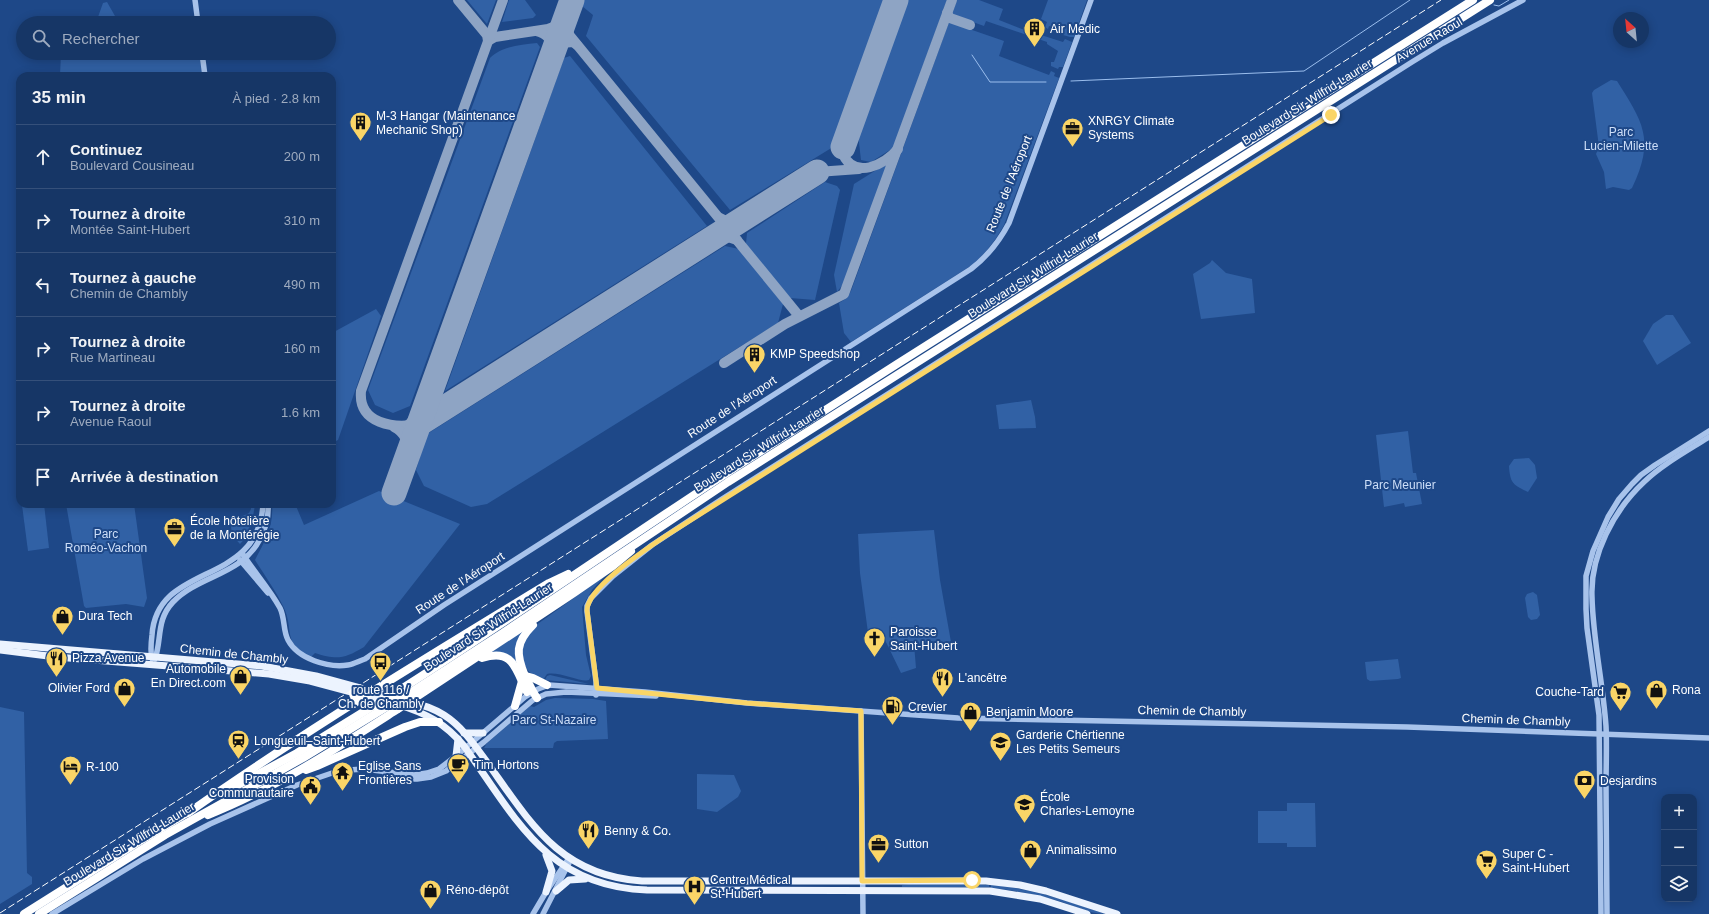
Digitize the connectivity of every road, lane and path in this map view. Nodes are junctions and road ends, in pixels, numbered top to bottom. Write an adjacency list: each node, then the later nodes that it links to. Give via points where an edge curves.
1 (196, 0): 6 (street)
2 (1091, 0): 15 (street, Route de l'Aéroport, via 1009,223 994,248 980,262 444,605 365,659 342,665 324,663 300,653 288,640 282,613 271,593)
3 (1474, 0): 16 (highway, Boulevard Sir-Wilfrid-Laurier, via 806,422)
4 (1490, 0): 13 (highway, Boulevard Sir-Wilfrid-Laurier)
5 (1523, 0): 25 (street, Avenue Raoul, via 1425,54 718,502 627,564 601,586 588,603)
6 (197, 16)
7 (203, 60): 8 (street)
8 (204, 72)
9 (1709, 431): 37 (street, via 1640,475 1608,517 1593,551 1586,576 1586,609)
10 (1709, 437): 37 (street, via 1644,482 1619,513 1598,554 1591,596)
11 (263, 508): 14 (street, via 257,531)
12 (268, 508): 15 (street, via 266,526 254,550)
13 (663, 524): 17 (highway, via 613,566); 46 (highway, Boulevard Sir-Wilfrid-Laurier, bridge, via 405,696 303,758)
14 (240, 555): 15 (street, Route de l'Aéroport); 20 (street, via 182,586 168,597 156,615 152,628)
15 (243, 560): 20 (street, via 220,575 188,590 173,602 160,623)
16 (590, 564): 27 (highway, via 549,583); 45 (highway, Boulevard Sir-Wilfrid-Laurier, bridge, via 395,693 293,755)
17 (538, 617): 21 (highway); 23 (highway, via 524,635 519,647)
18 (0, 644): 20 (main road, Chemin de Chambly)
19 (0, 650): 22 (main road, Chemin de Chambly)
20 (154, 657): 22 (street); 27 (main road, Chemin de Chambly, via 267,667 316,676)
21 (477, 659): 23 (highway, via 493,655 506,657); 44 (highway, bridge)
22 (153, 665): 26 (main road, Chemin de Chambly, via 276,675)
23 (524, 679): 24 (highway, via 533,678); 29 (highway); 32 (highway)
24 (547, 686): 25 (street, Chemin de Chambly); 29 (street, Chemin de Chambly)
25 (597, 688): 28 (street); 30 (street, Chemin de Chambly)
26 (353, 693): 27 (main road, Chemin de Chambly); 31 (highway)
27 (370, 694): 31 (highway); 34 (main road, Chemin de Chambly, via 419,711); 35 (main road, Chemin de Chambly, via 431,708 448,718)
28 (596, 695): 29 (street, Chemin de Chambly, via 560,692); 30 (street, Chemin de Chambly)
29 (533, 696): 32 (street, Chemin de Chambly); 40 (street, Chemin de Chambly)
30 (676, 696): 33 (street, Chemin de Chambly)
31 (356, 703): 45 (highway, via 239,777)
32 (515, 706): 36 (street, Chemin de Chambly)
33 (861, 711): 37 (street, Chemin de Chambly, via 958,718 1407,727); 52 (street)
34 (439, 722): 39 (main road, Chemin de Chambly); 44 (highway, via 420,722 405,727 317,766)
35 (464, 733): 36 (main road); 40 (main road, Chemin de Chambly)
36 (484, 733): 40 (street, Chemin de Chambly)
37 (1603, 734): 38 (street, Chemin de Chambly); 50 (street); 56 (street)
38 (1709, 738)
39 (458, 739): 41 (main road, Chemin de Chambly); 42 (main road)
40 (474, 745): 41 (street, Boulevard Sir-Wilfrid-Laurier); 48 (main road, via 536,829)
41 (467, 751): 42 (street, Boulevard Sir-Wilfrid-Laurier); 43 (street, Boulevard Sir-Wilfrid-Laurier, via 446,771 422,779 400,778); 47 (main road, Chemin de Chambly, via 527,833)
42 (456, 756): 43 (street, Boulevard Sir-Wilfrid-Laurier, via 439,769 422,774)
43 (364, 770): 59 (street, Boulevard Sir-Wilfrid-Laurier, via 338,772 297,785 216,821 132,865)
44 (292, 774): 46 (highway, via 236,804)
45 (188, 813): 57 (highway, Boulevard Sir-Wilfrid-Laurier)
46 (178, 827): 58 (highway, Boulevard Sir-Wilfrid-Laurier)
47 (544, 851): 49 (main road); 55 (main road, via 552,868)
48 (569, 859): 49 (street); 52 (main road, via 601,873 637,880)
49 (565, 867): 51 (main road); 54 (street); 55 (street)
50 (1600, 877): 56 (street, via 1604,891); 65 (street)
51 (590, 879): 53 (main road, via 638,890); 54 (main road, via 569,880)
52 (862, 881): 53 (street); 64 (main road, via 972,880 1006,883 1053,892)
53 (862, 890): 62 (street); 63 (main road, via 998,891 1045,900)
54 (556, 891): 61 (street)
55 (546, 892): 60 (street)
56 (1607, 892): 66 (street)
57 (24, 914)
58 (39, 914)
59 (52, 914)
60 (533, 914)
61 (543, 914)
62 (863, 914)
63 (1088, 914)
64 (1117, 914)
65 (1601, 914)
66 (1607, 914)

